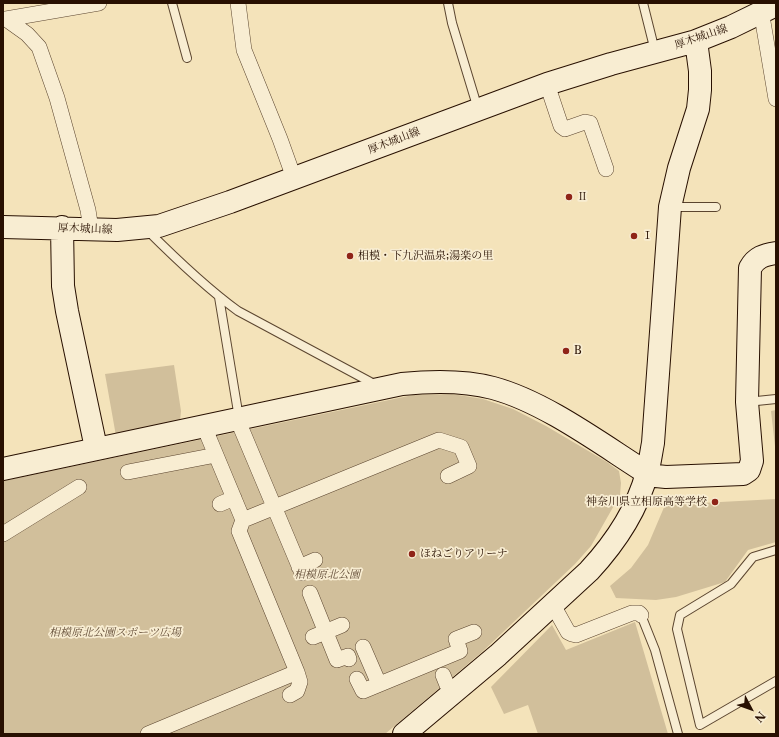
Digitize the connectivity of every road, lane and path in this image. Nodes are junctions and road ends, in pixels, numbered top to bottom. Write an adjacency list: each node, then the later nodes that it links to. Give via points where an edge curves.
1 (99, 3): 7 (street)
2 (172, 3): 10 (lane)
3 (238, 3): 15 (street, via 244,50)
4 (448, 3): 13 (lane)
5 (644, 3): 9 (lane)
6 (768, 9): 8 (street, 厚木城山線); 12 (street, via 763,22)
7 (4, 19): 21 (street, via 27,34 39,46 57,98)
8 (696, 41): 9 (street, 厚木城山線); 16 (street, via 700,71 698,110 679,168)
9 (655, 52): 11 (street, 厚木城山線)
10 (187, 58)
11 (548, 84): 13 (street, 厚木城山線); 14 (street, via 561,126 565,129 585,122 590,123)
12 (776, 99)
13 (478, 109): 15 (street, 厚木城山線)
14 (606, 168)
15 (294, 178): 20 (street, 厚木城山線, via 176,221)
16 (670, 207): 17 (lane); 33 (street, via 653,443)
17 (716, 207)
18 (3, 227): 19 (street, 厚木城山線)
19 (62, 227): 21 (street, 厚木城山線); 29 (street, via 63,286)
20 (146, 228): 21 (street, 厚木城山線); 23 (lane)
21 (91, 229)
22 (776, 253): 26 (street, via 761,256 750,268)
23 (218, 297): 24 (lane, via 238,311); 27 (lane)
24 (382, 389): 27 (street); 33 (street, via 402,384 438,382 493,388 540,407)
25 (776, 399): 26 (lane)
26 (747, 402): 33 (street, via 752,461 749,470 743,474 666,477)
27 (240, 423): 29 (street); 38 (street)
28 (208, 436): 30 (street)
29 (96, 448): 31 (street)
30 (216, 455): 32 (street); 36 (street)
31 (3, 469)
32 (128, 472)
33 (648, 473): 44 (street, via 631,514 615,539 599,560)
34 (448, 476): 38 (street, via 469,466 460,447 439,440)
35 (79, 487): 40 (street)
36 (234, 498): 37 (street); 39 (street)
37 (220, 504)
38 (275, 508): 39 (street); 42 (street, via 301,570)
39 (243, 520): 51 (street, via 240,531 284,652)
40 (3, 534)
41 (776, 550): 53 (lane, via 753,557 731,584 680,615 677,630 700,725)
42 (315, 560)
43 (310, 593): 48 (street)
44 (553, 605): 45 (street, via 568,632 576,635 632,613 639,613); 57 (street)
45 (641, 616): 58 (lane, via 655,650)
46 (342, 625): 48 (street)
47 (474, 632): 54 (street, via 456,640 460,651 441,672)
48 (320, 635): 50 (street, via 337,660 348,656)
49 (363, 646): 54 (street)
50 (349, 659)
51 (296, 672): 55 (street, via 300,682 297,692); 56 (street)
52 (358, 679): 54 (street, via 363,691)
53 (776, 681)
54 (379, 684)
55 (290, 695)
56 (148, 734)
57 (404, 734)
58 (678, 734)

